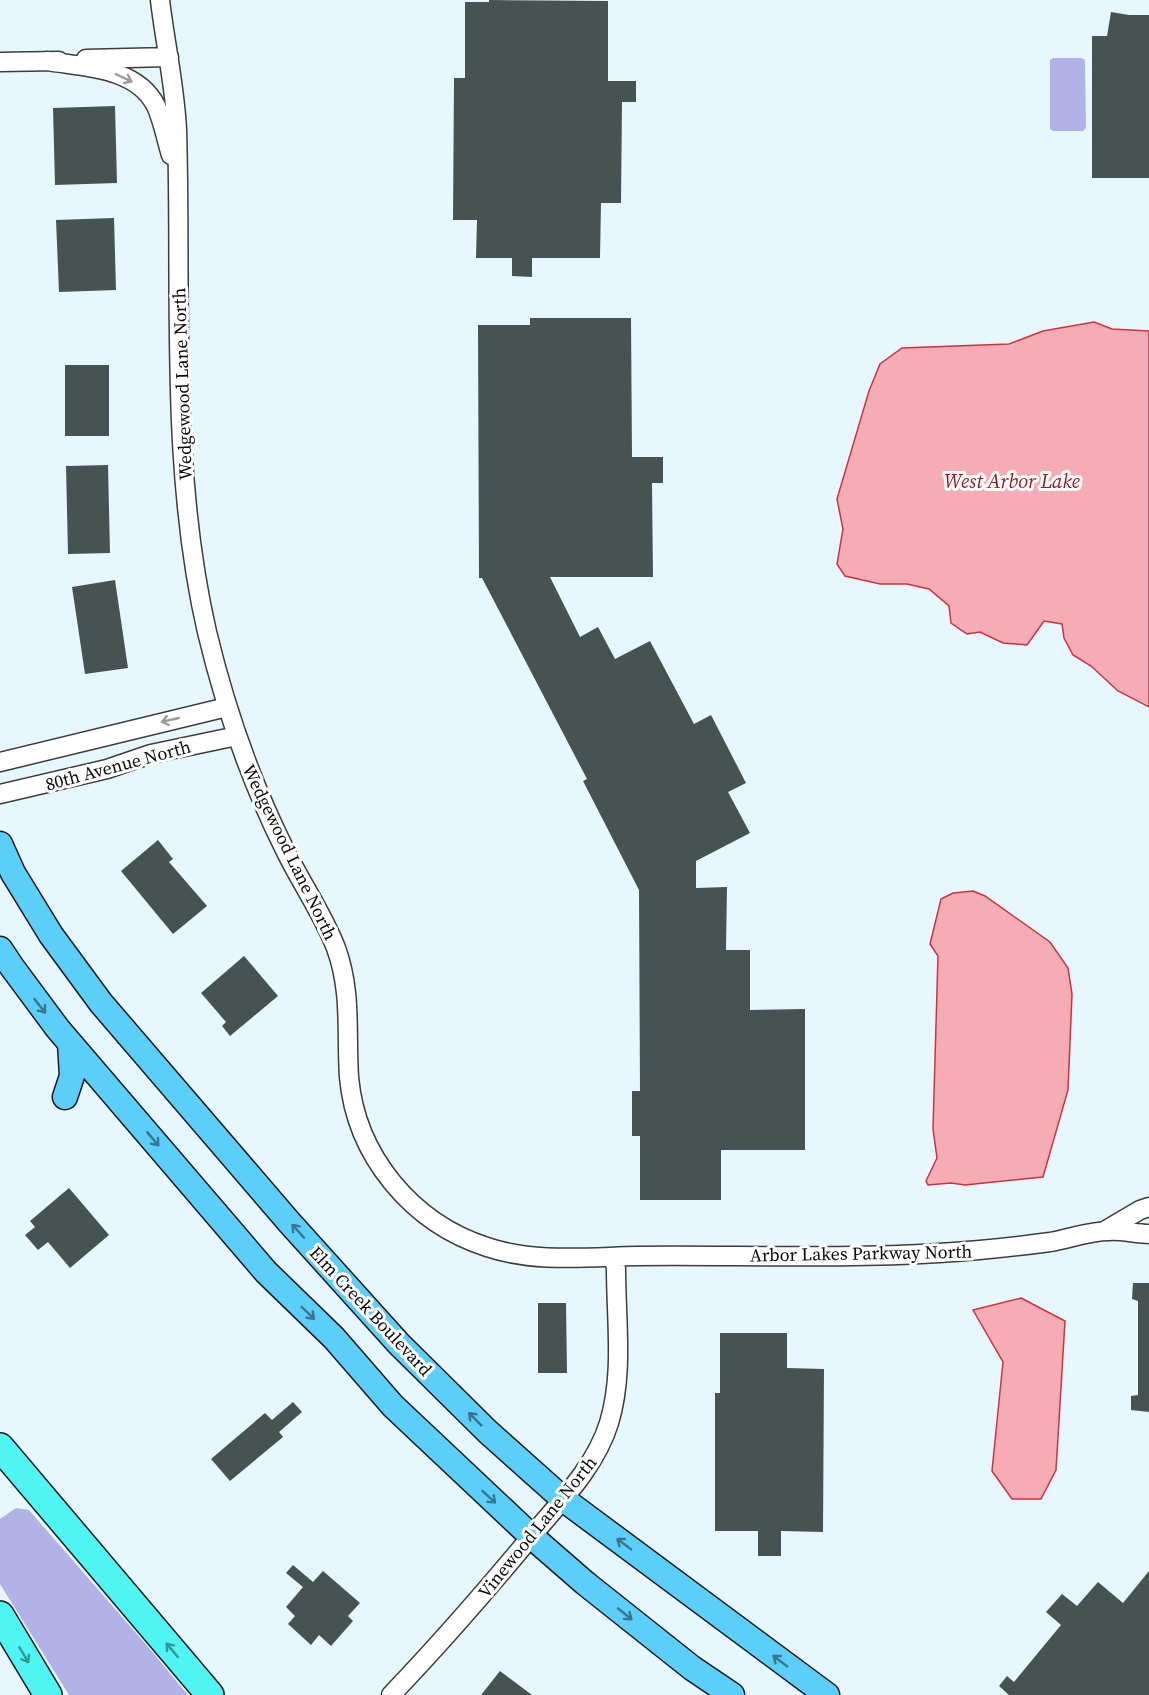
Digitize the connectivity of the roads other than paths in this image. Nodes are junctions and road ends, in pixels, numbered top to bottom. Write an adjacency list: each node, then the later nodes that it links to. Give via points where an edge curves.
1 (160, 0): 2 (street, Wedgewood Lane North)
2 (168, 57): 3 (street); 5 (street, Wedgewood Lane North, via 177,125)
3 (46, 62): 4 (street); 5 (street, one-way to 5, via 107,70 141,87 155,103)
4 (0, 63)
5 (177, 173): 6 (street, Wedgewood Lane North, via 182,447 188,518 200,595)
6 (227, 707): 7 (street, Wedgewood Lane North); 8 (street, 80th Avenue North, one-way to 8)
7 (237, 736): 9 (street, 80th Avenue North); 17 (street, Wedgewood Lane North, via 264,805 336,949 347,988 350,1078 356,1113 388,1178 426,1215 480,1245 530,1256)
8 (0, 762)
9 (0, 794)
10 (0, 844): 19 (main road, Elm Creek Boulevard, one-way to 10, via 399,1344 167,1080 101,1003 51,935)
11 (0, 949): 12 (main road, one-way to 12)
12 (70, 1043): 13 (main road); 13 (main road, via 72,1076 65,1097 88,1089)
13 (115, 1095): 20 (main road, one-way to 20, via 266,1272 334,1338 393,1407)
14 (1149, 1207): 15 (street, Arbor Lakes Parkway North)
15 (1106, 1230): 16 (street, Arbor Lakes Parkway North); 17 (street, Arbor Lakes Parkway North, via 1020,1246 907,1255)
16 (1149, 1234)
17 (614, 1257): 19 (street, Vinewood Lane North, via 618,1362 609,1423 597,1452)
18 (0, 1447): 23 (highway, one-way to 18)
19 (563, 1499): 20 (street, Vinewood Lane North); 26 (main road, Elm Creek Boulevard, one-way to 19)
20 (531, 1536): 24 (street, Vinewood Lane North); 25 (main road, one-way to 25, via 692,1668)
21 (0, 1615): 22 (highway, one-way to 22)
22 (48, 1695)
23 (210, 1695)
24 (392, 1695)
25 (732, 1695)
26 (827, 1695)

